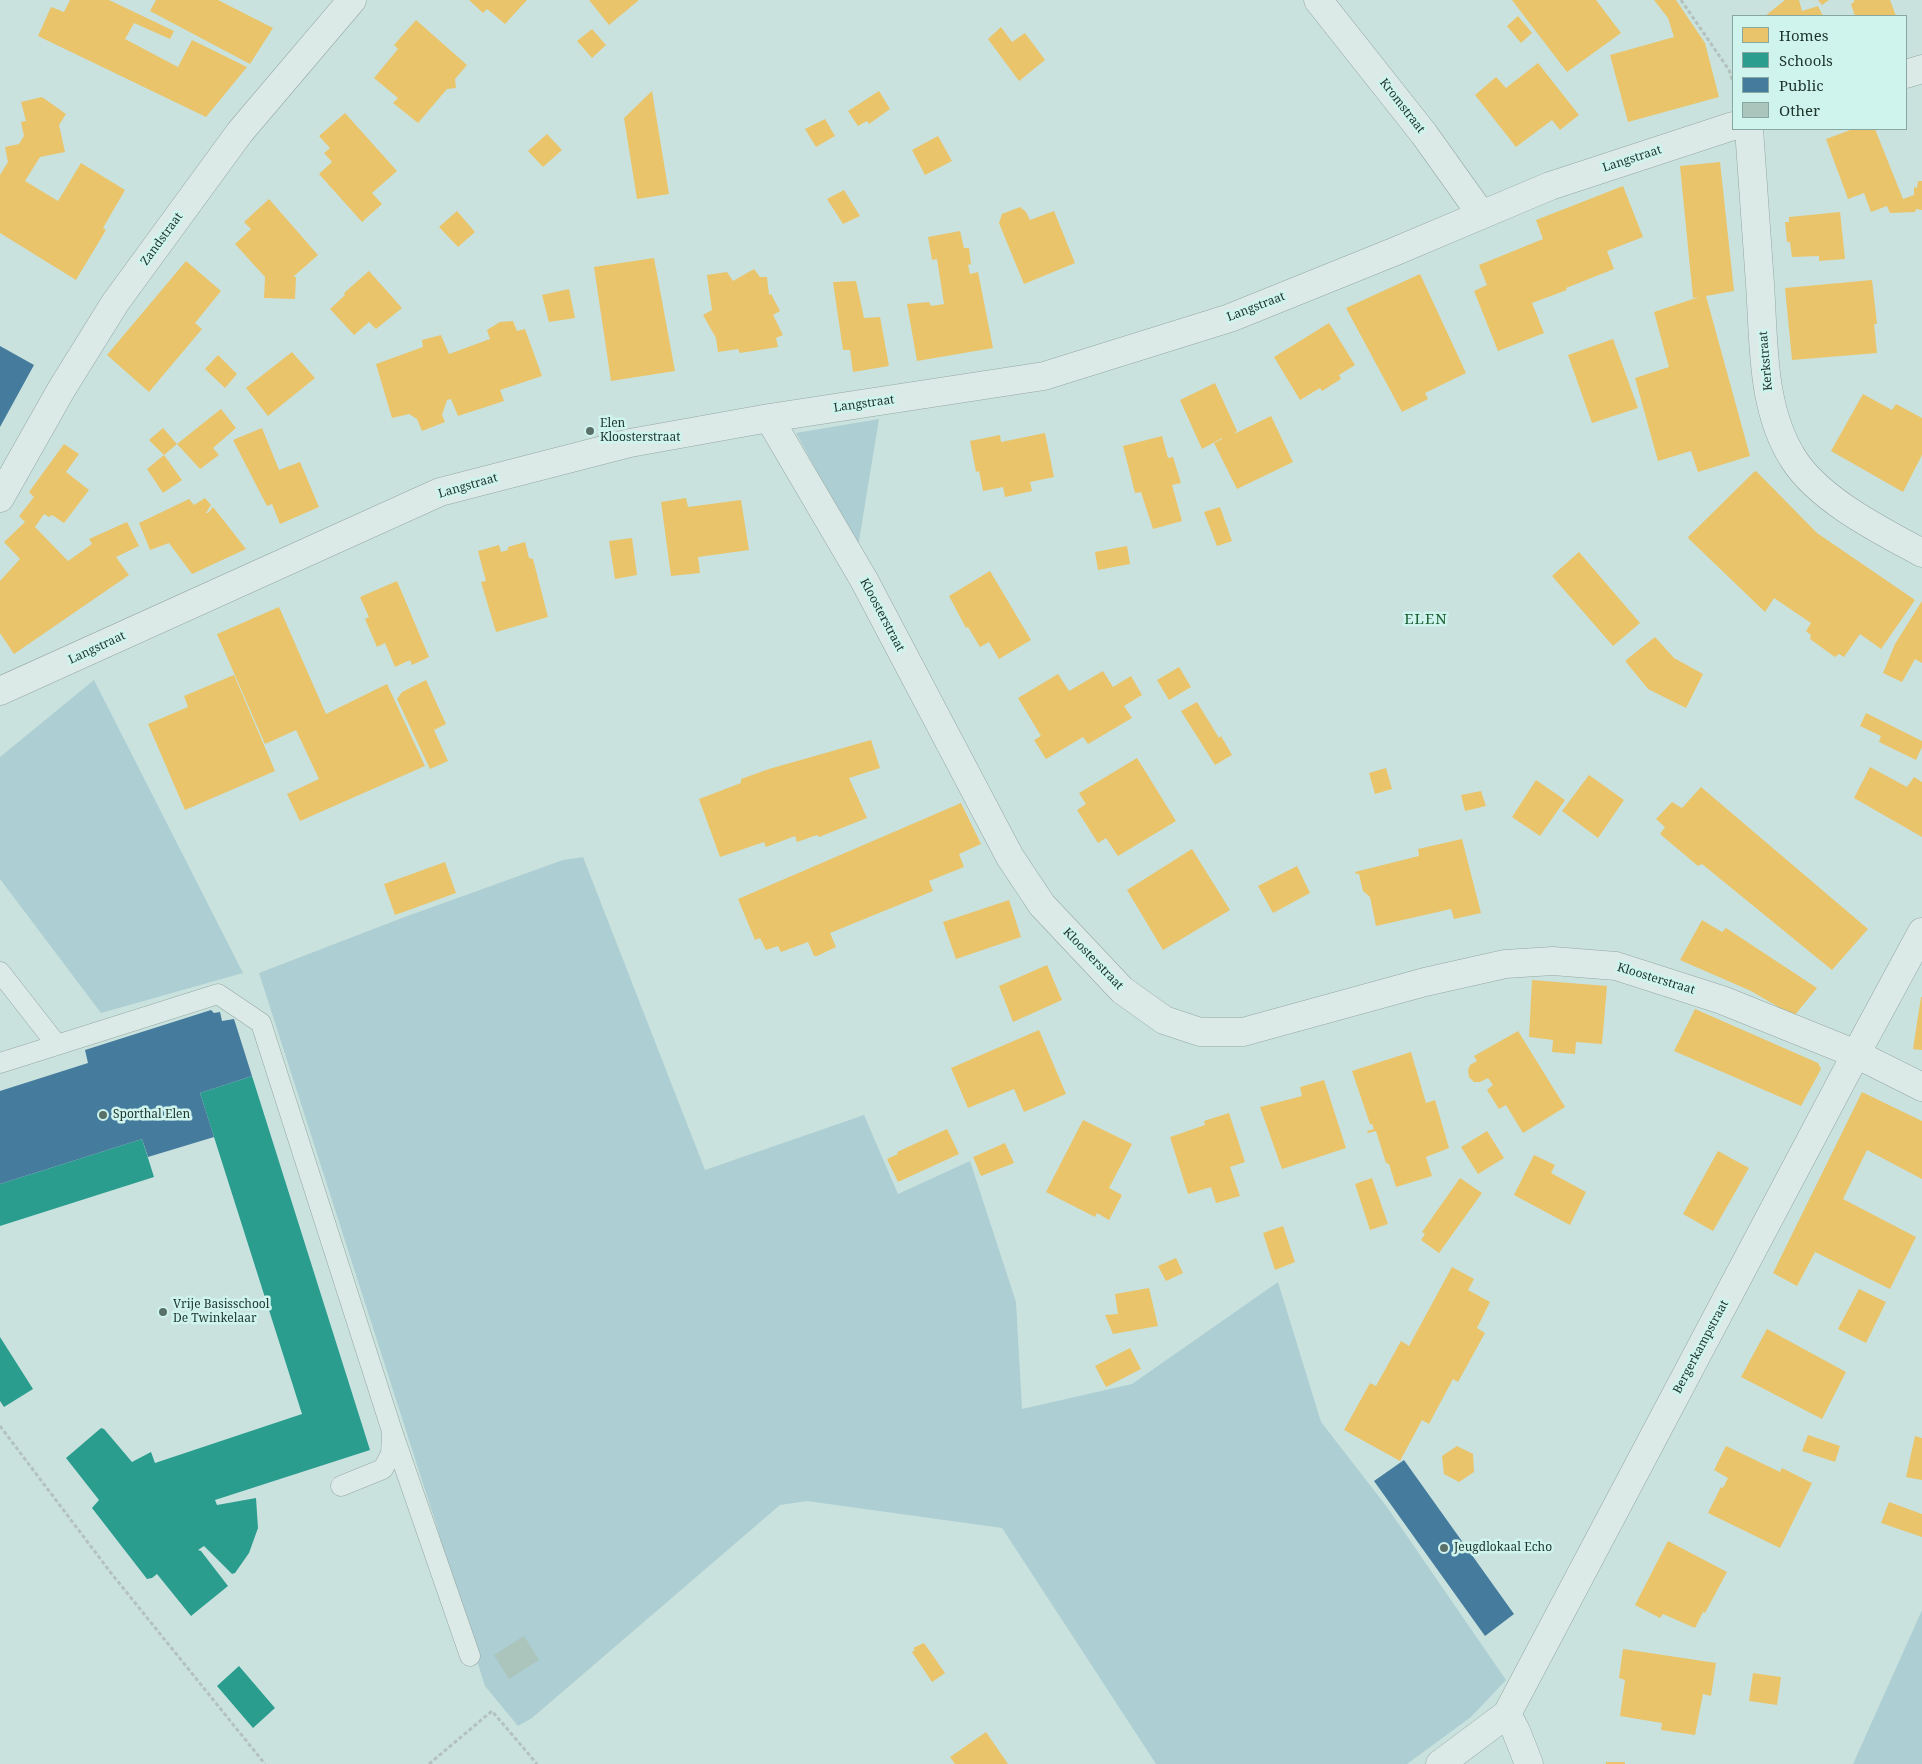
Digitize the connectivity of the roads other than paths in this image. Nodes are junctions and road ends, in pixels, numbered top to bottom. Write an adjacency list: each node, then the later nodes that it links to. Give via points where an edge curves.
1 (352, 0): 9 (street, Zandstraat, via 240,132 115,303)
2 (1318, 0): 7 (street, Kromstraat, via 1424,134)
3 (1922, 69): 4 (street)
4 (1907, 74)
5 (1732, 126): 7 (street, Langstraat, via 1550,186)
6 (1749, 130): 10 (street, Kerkstraat, via 1767,391 1781,437 1795,462 1820,488 1864,521)
7 (1481, 214): 8 (street, Langstraat, via 1230,318 1044,376)
8 (769, 418): 11 (street, Langstraat, via 630,443 440,492); 15 (street, Kloosterstraat, via 864,580 1010,857 1042,905 1108,976 1164,1020 1200,1032 1243,1032 1425,982 1505,964 1553,961 1616,966 1722,1000)
9 (0, 498)
10 (1922, 553)
11 (0, 691)
12 (1922, 932): 15 (street, Bergerkampstraat)
13 (0, 972): 14 (lane)
14 (57, 1044): 16 (lane); 18 (lane, via 218,994 261,1023)
15 (1856, 1054): 17 (street, Kloosterstraat); 21 (street, Bergerkampstraat)
16 (0, 1064)
17 (1922, 1087)
18 (392, 1431): 19 (lane, via 391,1454 383,1469); 20 (lane)
19 (341, 1486)
20 (470, 1656)
21 (1506, 1714): 22 (street); 23 (street)
22 (1440, 1764)
23 (1529, 1764)

